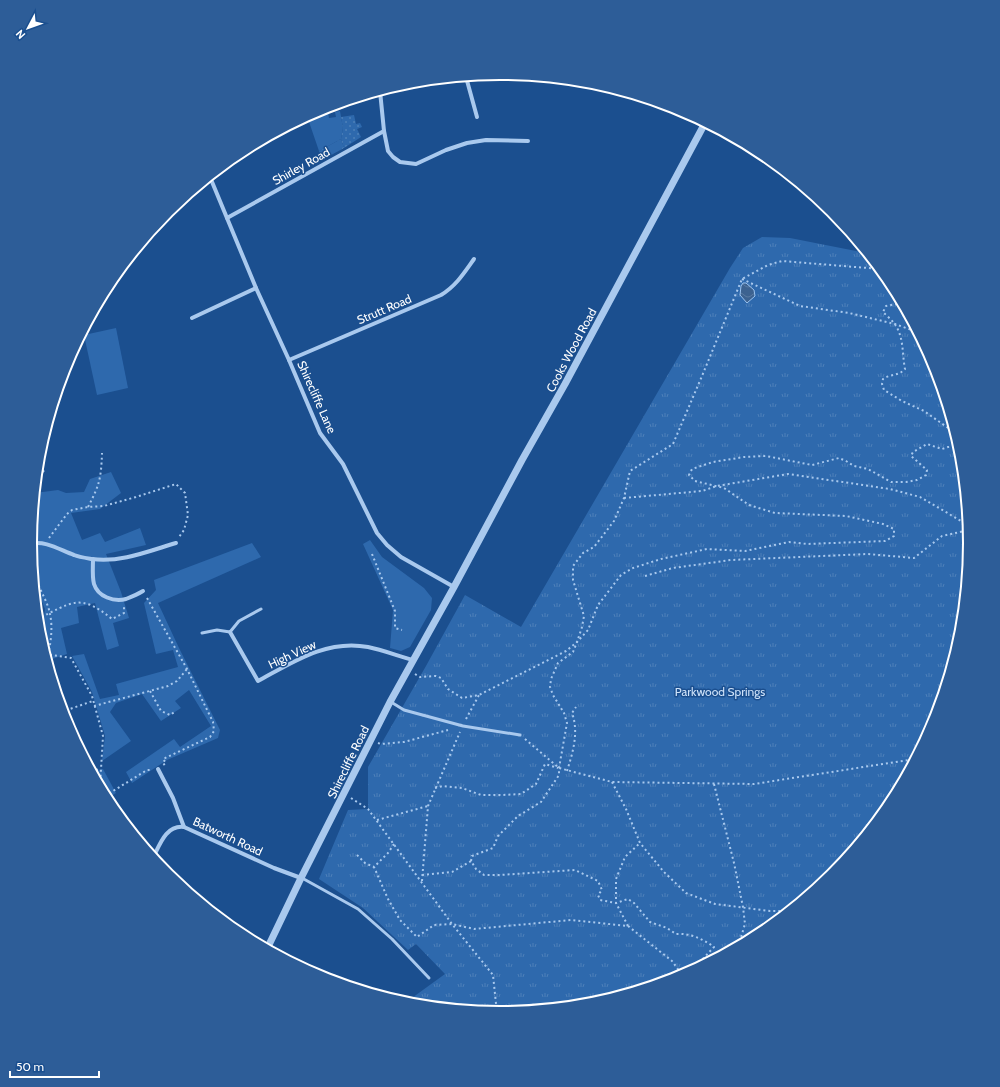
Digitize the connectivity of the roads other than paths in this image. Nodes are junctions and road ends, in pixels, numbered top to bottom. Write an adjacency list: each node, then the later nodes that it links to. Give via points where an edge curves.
1 (467, 81): 3 (street)
2 (380, 96): 5 (street)
3 (478, 117)
4 (703, 127): 16 (street, Cooks Wood Road)
5 (384, 131): 6 (street, via 388,151 396,160 408,164 416,164 467,143 486,140); 8 (street, Shirley Road)
6 (528, 141)
7 (212, 181): 8 (street, Shirecliffe Lane)
8 (227, 218): 10 (street, Shirecliffe Lane)
9 (474, 259): 12 (street, Strutt Road, via 457,283 441,295)
10 (256, 288): 11 (street); 12 (street, Shirecliffe Lane)
11 (192, 318)
12 (289, 360): 16 (street, Shirecliffe Lane, via 320,432 343,464 377,533 401,557)
13 (37, 542): 15 (street)
14 (176, 543): 15 (street, via 116,559)
15 (93, 559): 17 (street, via 94,584 102,596 112,600 125,599)
16 (454, 587): 21 (street, Shirecliffe Road)
17 (143, 591)
18 (261, 609): 19 (lane, via 239,621)
19 (230, 632): 20 (lane, via 217,630); 21 (street, High View, via 258,681 300,658 340,646 369,647)
20 (202, 633)
21 (413, 660): 22 (street, Shirecliffe Road)
22 (390, 702): 23 (lane, via 404,710 463,726); 27 (street, Shirecliffe Road)
23 (520, 735)
24 (158, 769): 25 (street, Batworth Road)
25 (184, 827): 26 (street, via 170,830); 27 (street, Batworth Road)
26 (156, 853)
27 (300, 878): 28 (street, Shirecliffe Road); 29 (lane, via 358,909 392,939)
28 (269, 945)
29 (429, 978)

